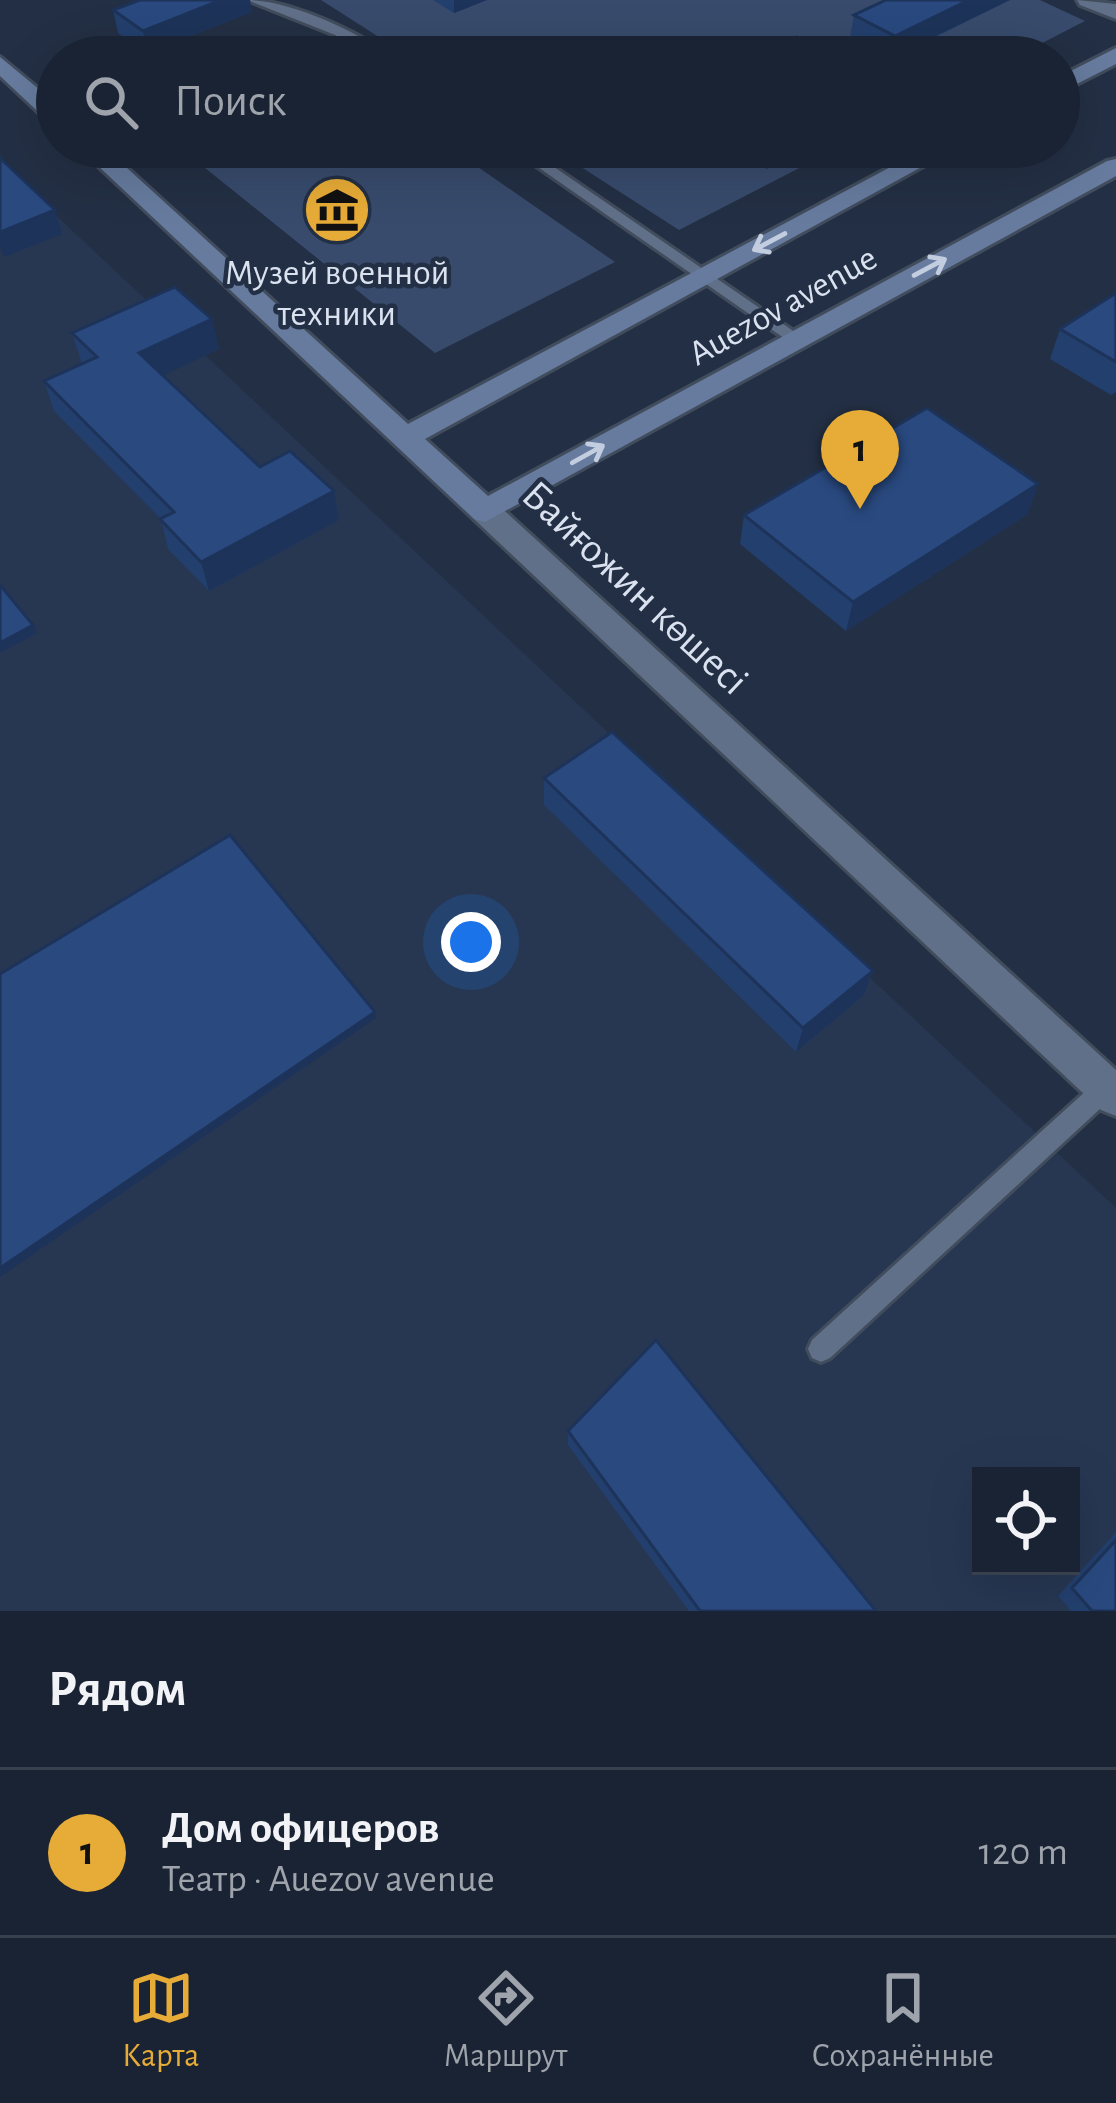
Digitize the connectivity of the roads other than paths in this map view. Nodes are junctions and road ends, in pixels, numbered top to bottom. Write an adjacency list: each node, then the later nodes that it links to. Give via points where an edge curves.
1 (253, 0): 4 (lane)
2 (1088, 0): 3 (street)
3 (1116, 12)
4 (347, 36)
5 (1116, 56): 7 (main road)
6 (0, 64): 8 (main road)
7 (1080, 75)
8 (36, 97)
9 (1116, 166): 14 (main road, Auezov avenue, one-way to 9)
10 (113, 168): 15 (main road, Байғожин көшесі)
11 (547, 168): 13 (lane)
12 (907, 168): 13 (main road, Auezov avenue, one-way to 13)
13 (706, 277): 14 (lane); 15 (main road, Auezov avenue)
14 (797, 339): 16 (main road, Auezov avenue, one-way to 14)
15 (405, 438): 16 (main road, Байғожин көшесі)
16 (485, 511): 17 (street, Байғожин көшесі)
17 (1111, 1092): 18 (lane)
18 (821, 1349)

